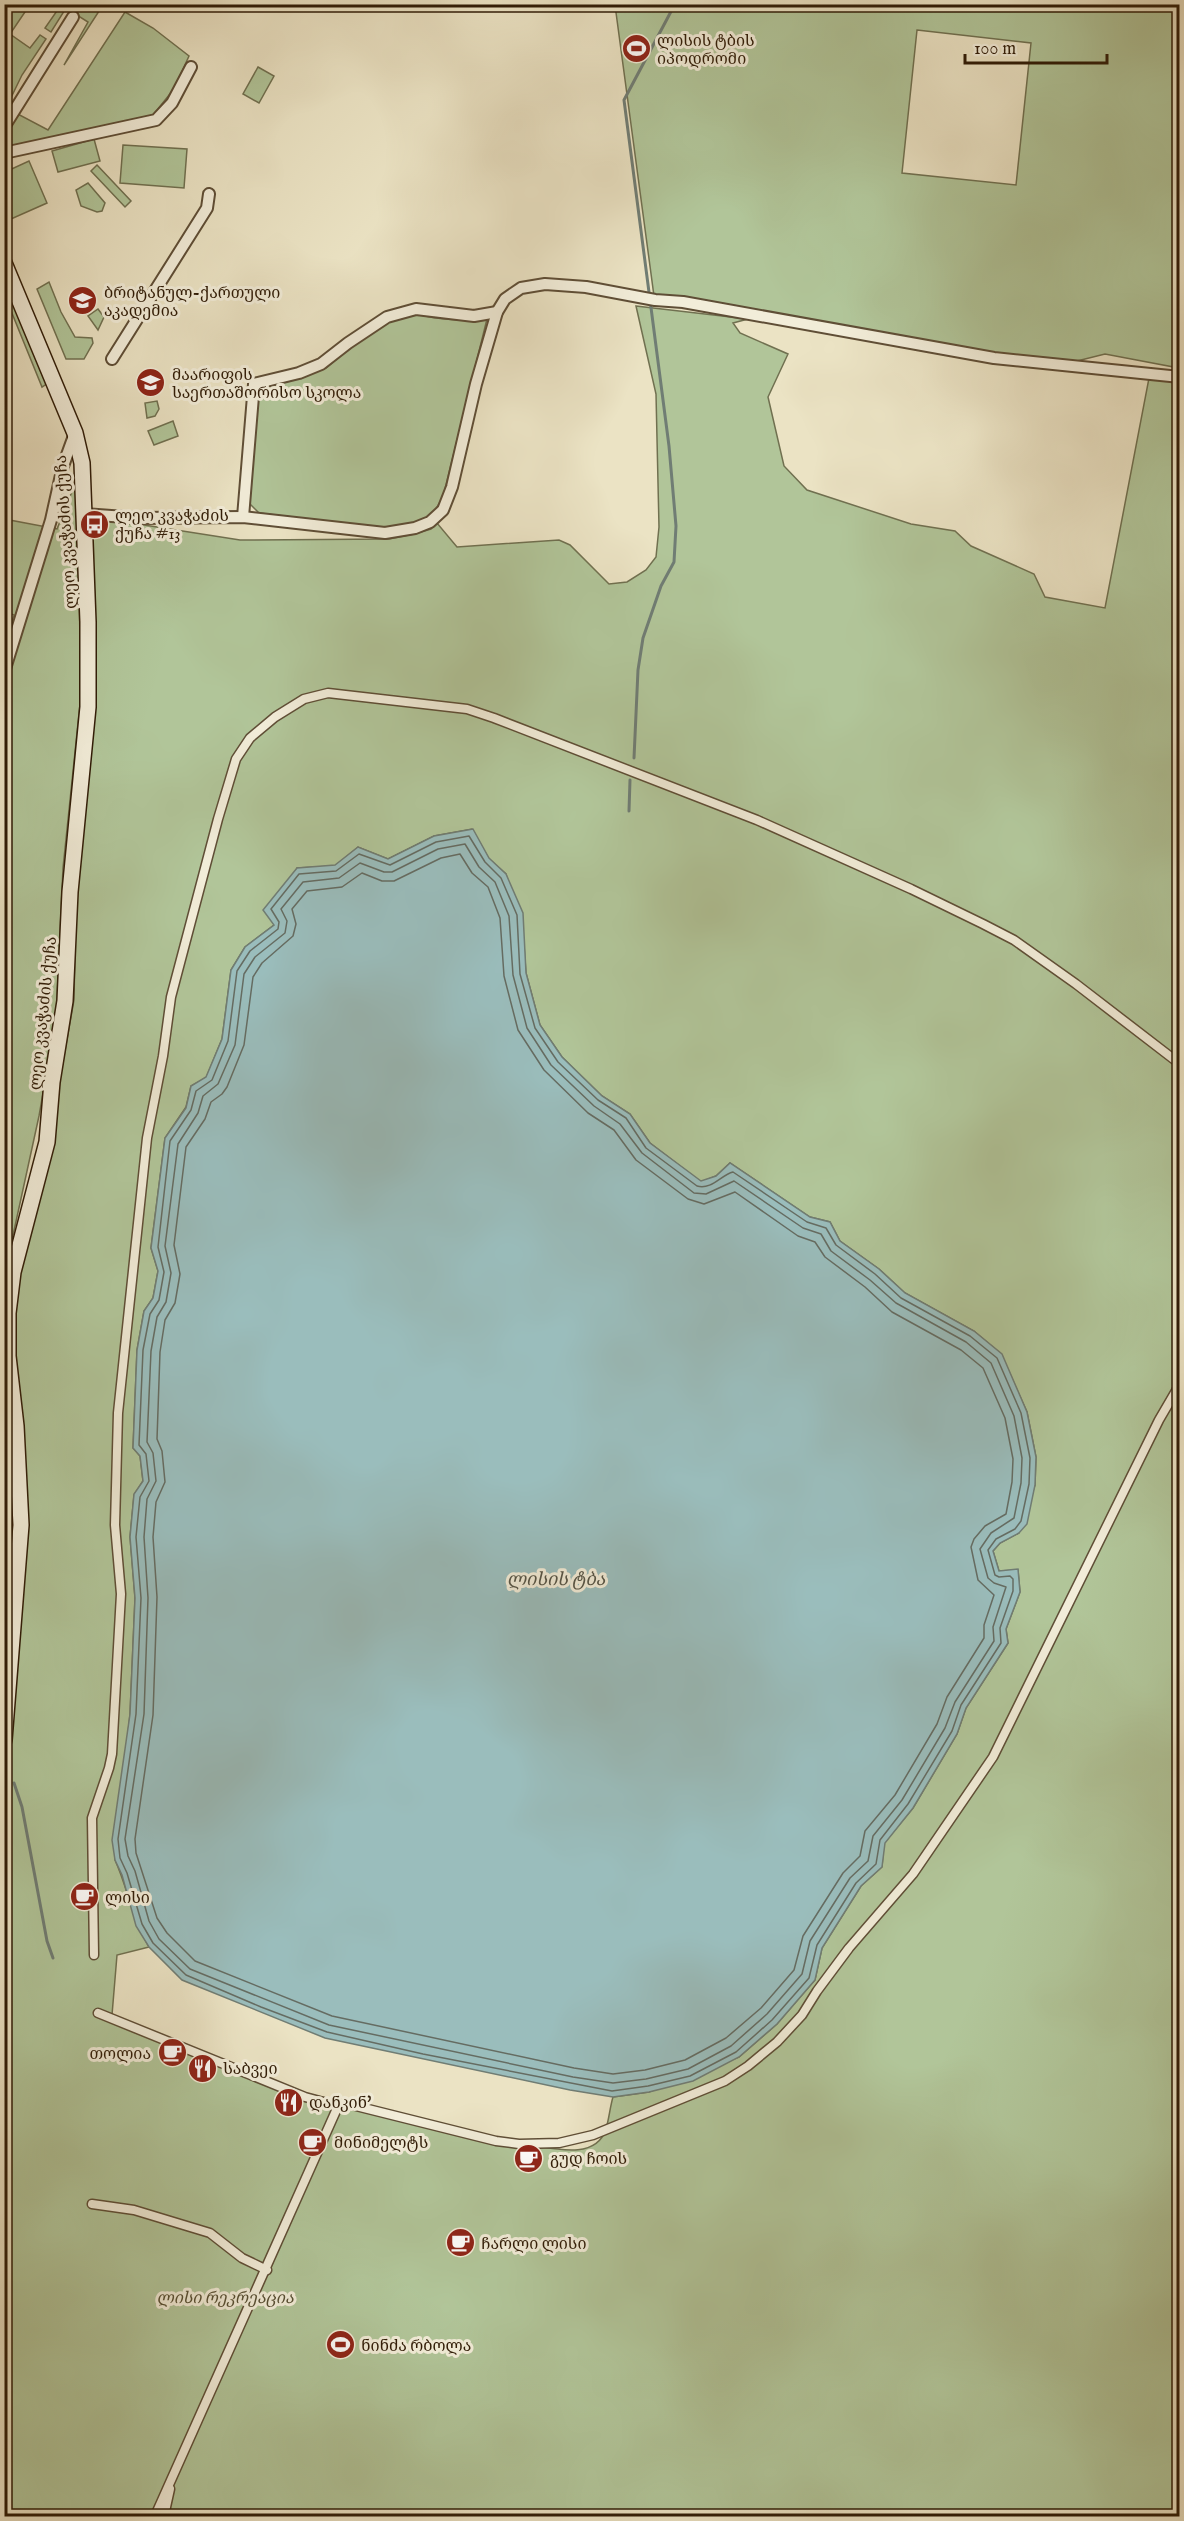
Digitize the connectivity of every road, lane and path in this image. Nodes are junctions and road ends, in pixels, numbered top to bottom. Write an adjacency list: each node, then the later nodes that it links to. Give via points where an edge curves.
1 (73, 17): 3 (street)
2 (191, 67): 4 (street, via 172,103 156,120)
3 (4, 127)
4 (4, 153)
5 (209, 194): 8 (street, via 207,208)
6 (4, 263): 10 (main road, ლეო კვაჭაძის ქუჩა)
7 (497, 312): 9 (street, via 505,299 521,288 545,284 586,287 994,358); 12 (street, via 474,316 416,309 387,317 321,364 254,384); 12 (street, via 452,487 443,510 430,522 386,533)
8 (112, 359)
9 (1179, 377)
10 (75, 433): 11 (main road, ლეო კვაჭაძის ქუჩა, via 82,463); 13 (street)
11 (84, 514): 12 (street); 16 (main road, ლეო კვაჭაძის ქუჩა, via 88,707 64,1002 47,1142 13,1272 8,1313 21,1525)
12 (243, 518)
13 (4, 672)
14 (1179, 1064): 17 (street, via 1076,984 1014,940 983,924 757,820 494,718 467,709 328,693 304,699 258,730 236,759 215,830 171,997 147,1138 118,1413 115,1525 121,1594 112,1754 92,1818)
15 (1179, 1384): 19 (street, via 993,1756 913,1874 854,1942 802,2015 777,2042 725,2080 593,2135 559,2143 525,2145 496,2140)
16 (4, 1740)
17 (94, 1955)
18 (98, 2013): 19 (street, via 293,2093)
19 (339, 2104): 21 (street)
20 (92, 2204): 21 (street, via 134,2210 210,2233 242,2258)
21 (267, 2270): 22 (street, via 222,2362)
22 (171, 2485): 23 (street); 24 (street)
23 (155, 2517)
24 (164, 2517)

